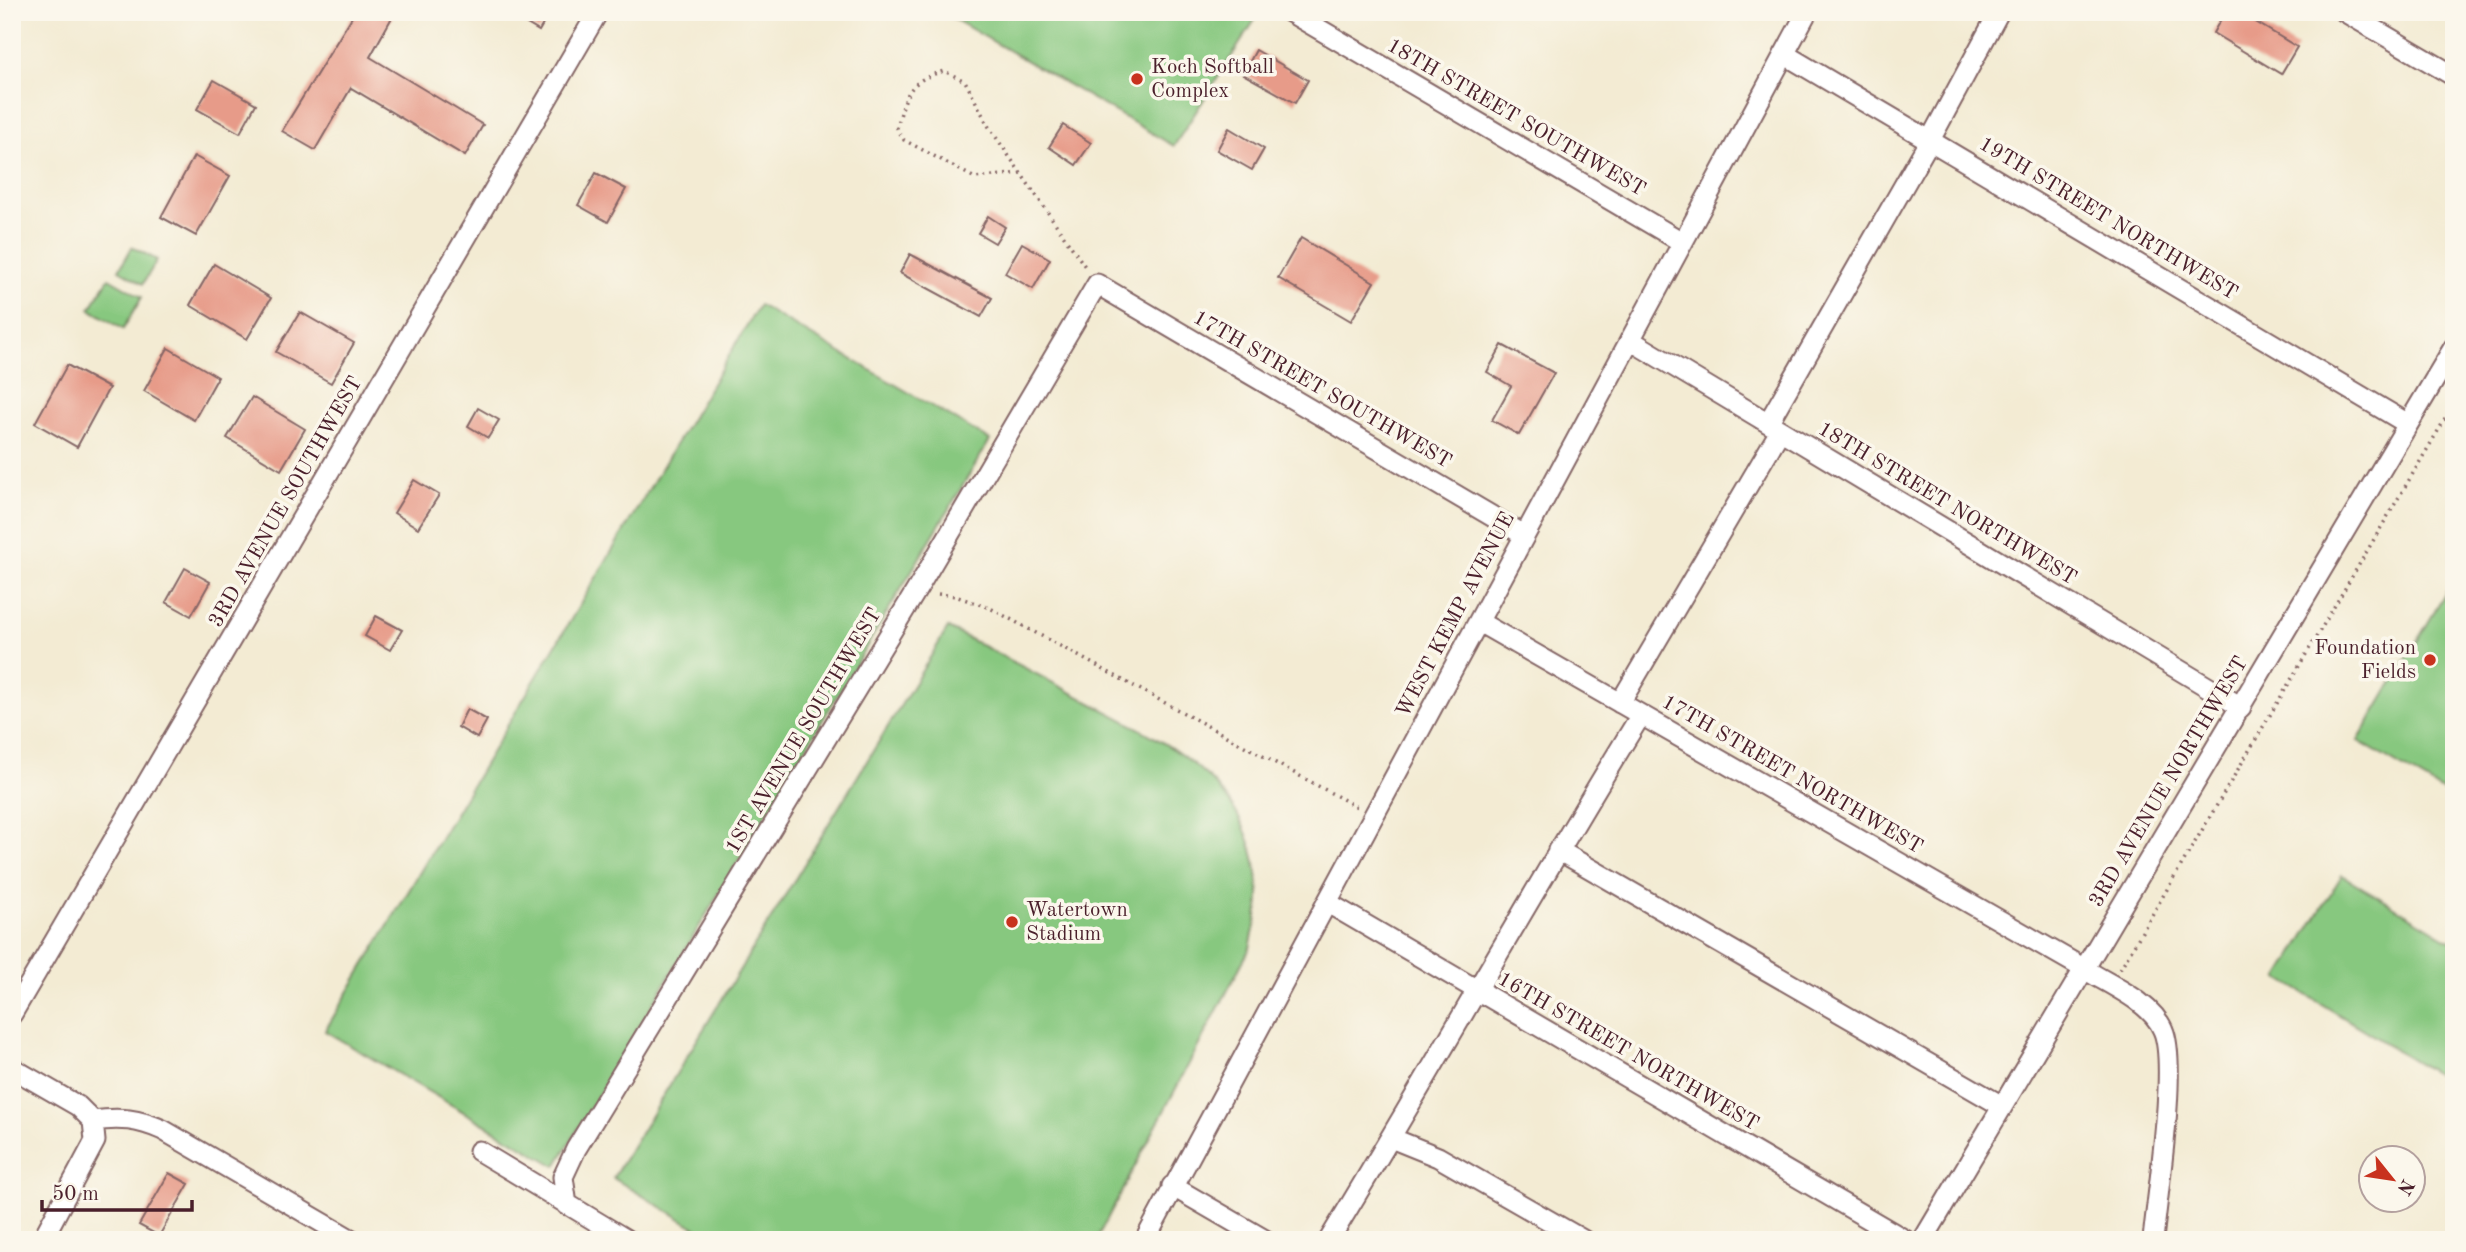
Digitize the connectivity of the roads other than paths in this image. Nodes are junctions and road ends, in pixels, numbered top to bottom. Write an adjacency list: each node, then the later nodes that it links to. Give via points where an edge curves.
1 (598, 12): 24 (street, 3RD AVENUE SOUTHWEST)
2 (1290, 12): 9 (street, 18TH STREET SOUTHWEST)
3 (1807, 12): 6 (street, WEST KEMP AVENUE)
4 (1999, 12): 8 (street)
5 (2345, 12): 7 (street)
6 (1784, 54): 8 (street, 19TH STREET NORTHWEST); 9 (street, WEST KEMP AVENUE)
7 (2454, 76)
8 (1930, 140): 13 (street, 19TH STREET NORTHWEST); 14 (street)
9 (1682, 242): 11 (street, WEST KEMP AVENUE)
10 (1097, 284): 15 (street, 17TH STREET SOUTHWEST); 31 (street, 1ST AVENUE SOUTHWEST, via 576,1149 563,1177)
11 (1630, 340): 14 (street, 18TH STREET NORTHWEST); 15 (street, WEST KEMP AVENUE)
12 (2454, 347): 13 (street, 3RD AVENUE NORTHWEST)
13 (2408, 424): 18 (street, 3RD AVENUE NORTHWEST)
14 (1774, 427): 17 (street); 18 (street, 18TH STREET NORTHWEST)
15 (1524, 534): 16 (street, WEST KEMP AVENUE)
16 (1479, 622): 17 (street, 17TH STREET NORTHWEST); 21 (street, WEST KEMP AVENUE)
17 (1620, 703): 19 (street, 17TH STREET NORTHWEST)
18 (2241, 707): 22 (street, 3RD AVENUE NORTHWEST)
19 (1641, 715): 20 (street); 22 (street, 17TH STREET NORTHWEST)
20 (1558, 850): 23 (street); 26 (street)
21 (1328, 903): 23 (street, 16TH STREET NORTHWEST); 30 (street, WEST KEMP AVENUE)
22 (2083, 968): 26 (street, 3RD AVENUE NORTHWEST); 41 (street, 17TH STREET NORTHWEST, via 2143,1006 2163,1029 2169,1066)
23 (1476, 989): 28 (street); 39 (street, 16TH STREET NORTHWEST)
24 (12, 1014)
25 (12, 1068): 27 (street, via 78,1106)
26 (2002, 1106): 40 (street, 3RD AVENUE NORTHWEST)
27 (93, 1121): 32 (street, via 94,1141); 34 (street, via 140,1119)
28 (1391, 1138): 37 (street); 38 (street, via 1438,1157)
29 (479, 1151): 31 (street)
30 (1172, 1186): 35 (street, WEST KEMP AVENUE); 36 (street)
31 (567, 1205): 33 (street)
32 (47, 1238)
33 (625, 1239)
34 (352, 1240)
35 (1144, 1240)
36 (1265, 1240)
37 (1329, 1240)
38 (1583, 1240)
39 (1905, 1240)
40 (1923, 1240)
41 (2153, 1240)

